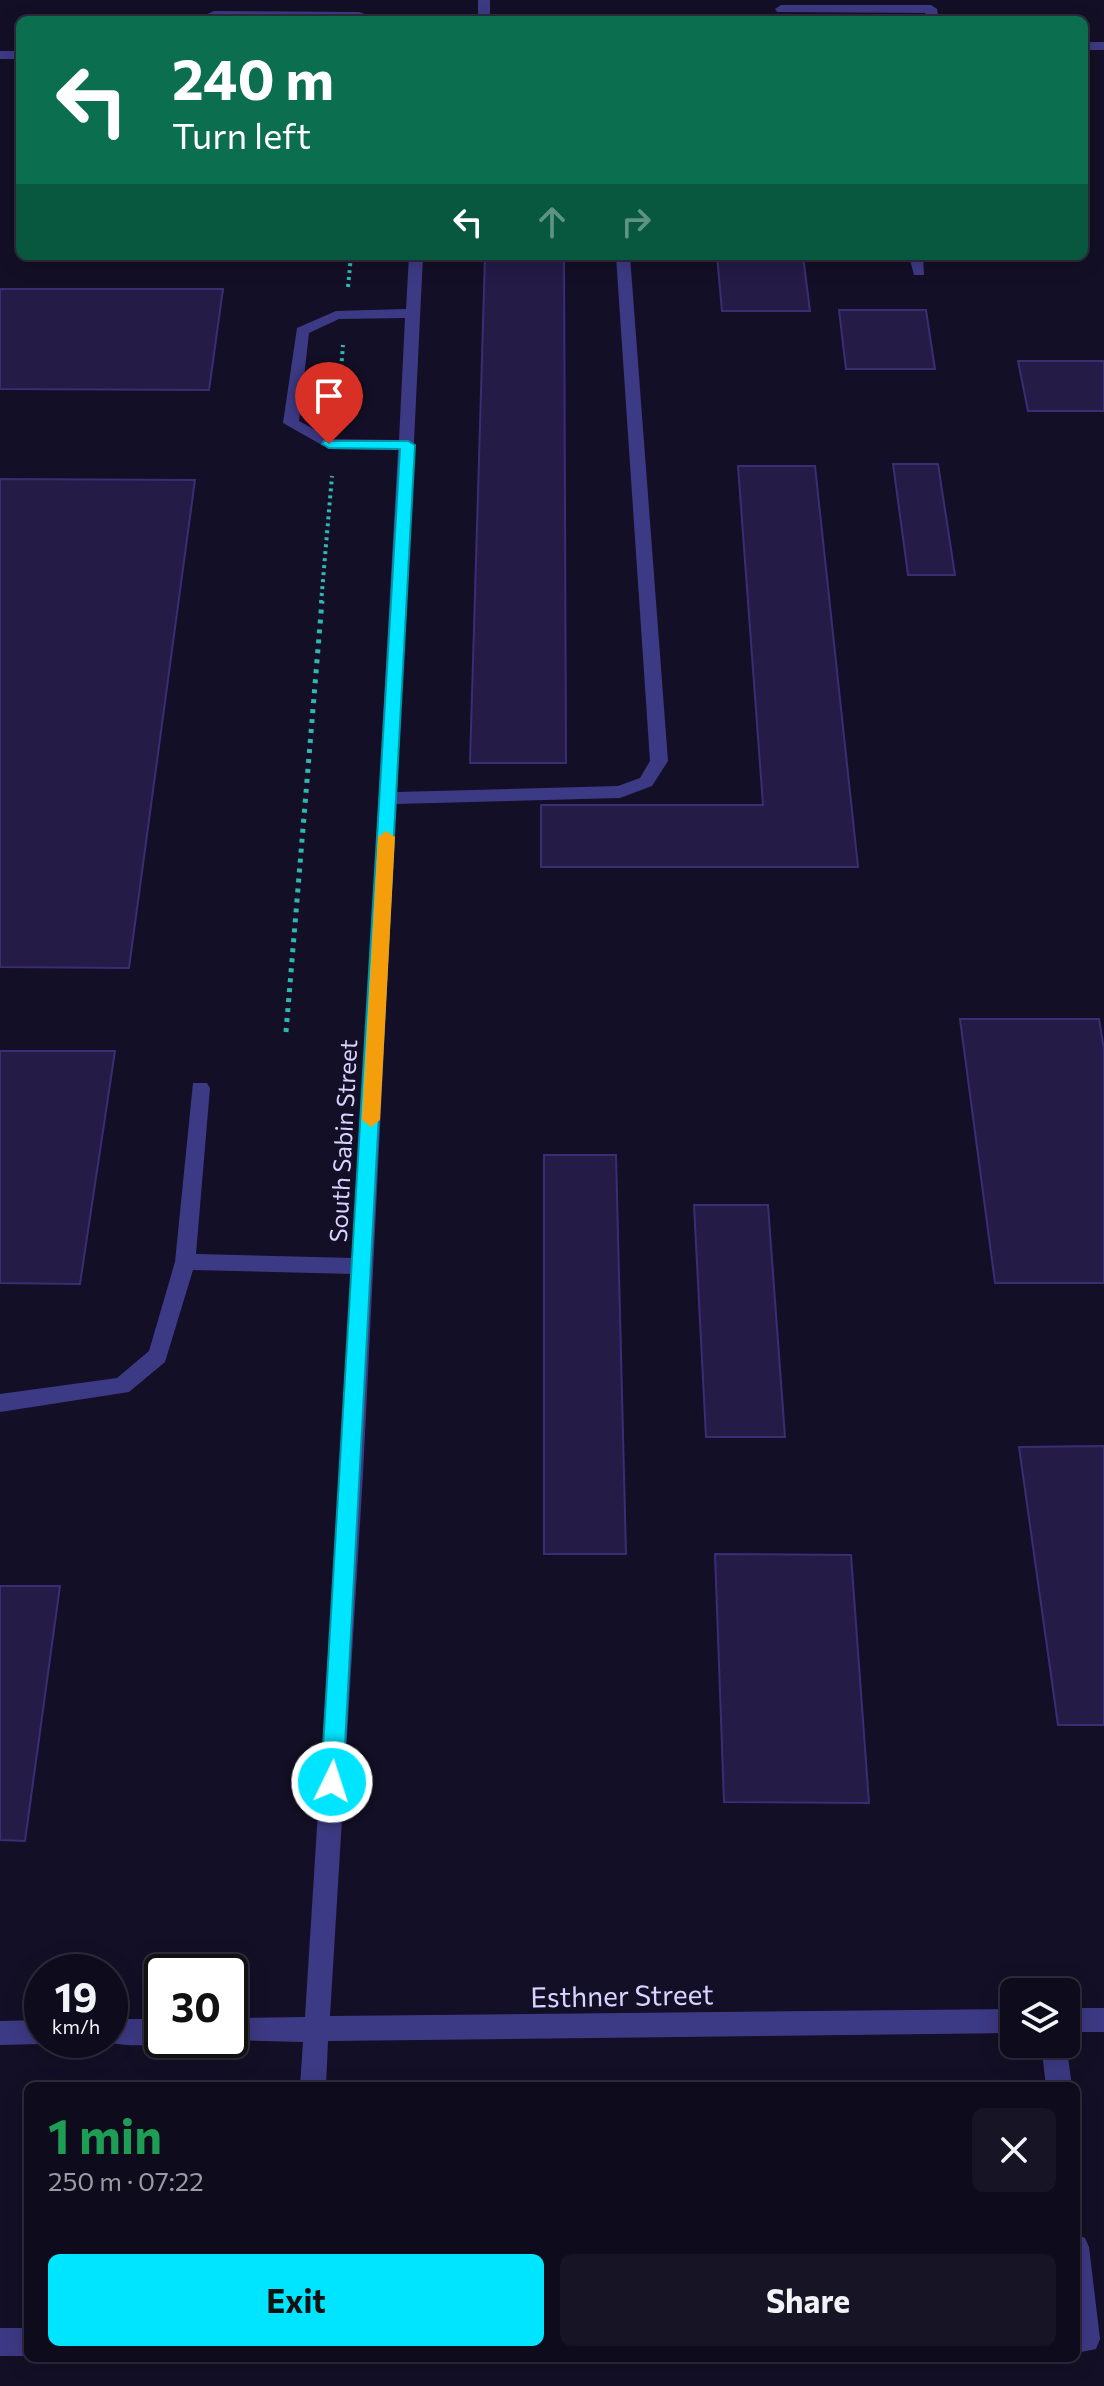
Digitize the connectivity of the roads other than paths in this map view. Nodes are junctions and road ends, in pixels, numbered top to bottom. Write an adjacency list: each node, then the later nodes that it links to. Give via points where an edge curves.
1 (781, 10): 4 (street, via 931,9)
2 (211, 16): 3 (street)
3 (359, 16)
4 (932, 16)
5 (416, 260): 9 (street, South Sabin Street)
6 (623, 260): 11 (street, via 659,761 646,782 620,792)
7 (917, 260): 8 (street)
8 (919, 272)
9 (413, 313): 10 (street, South Sabin Street); 10 (street, via 336,315 302,331 291,423 335,444)
10 (408, 445): 11 (street, South Sabin Street)
11 (389, 798): 14 (street, South Sabin Street)
12 (200, 1088): 13 (street)
13 (185, 1262): 14 (street); 15 (street, via 158,1356 122,1386)
14 (363, 1266): 19 (street, South Sabin Street)
15 (0, 1403)
16 (1080, 2020): 17 (street)
17 (1104, 2020)
18 (1000, 2021): 19 (street, Esthner Street)
19 (316, 2029): 20 (street, Esthner Street); 24 (street, South Sabin Street)
20 (248, 2030)
21 (24, 2032): 22 (street)
22 (0, 2033)
23 (1056, 2058): 25 (street)
24 (313, 2082)
25 (1059, 2082)
26 (1080, 2284): 27 (street, via 1086,2339)
27 (1080, 2339)
28 (0, 2342): 29 (street)
29 (24, 2342)

